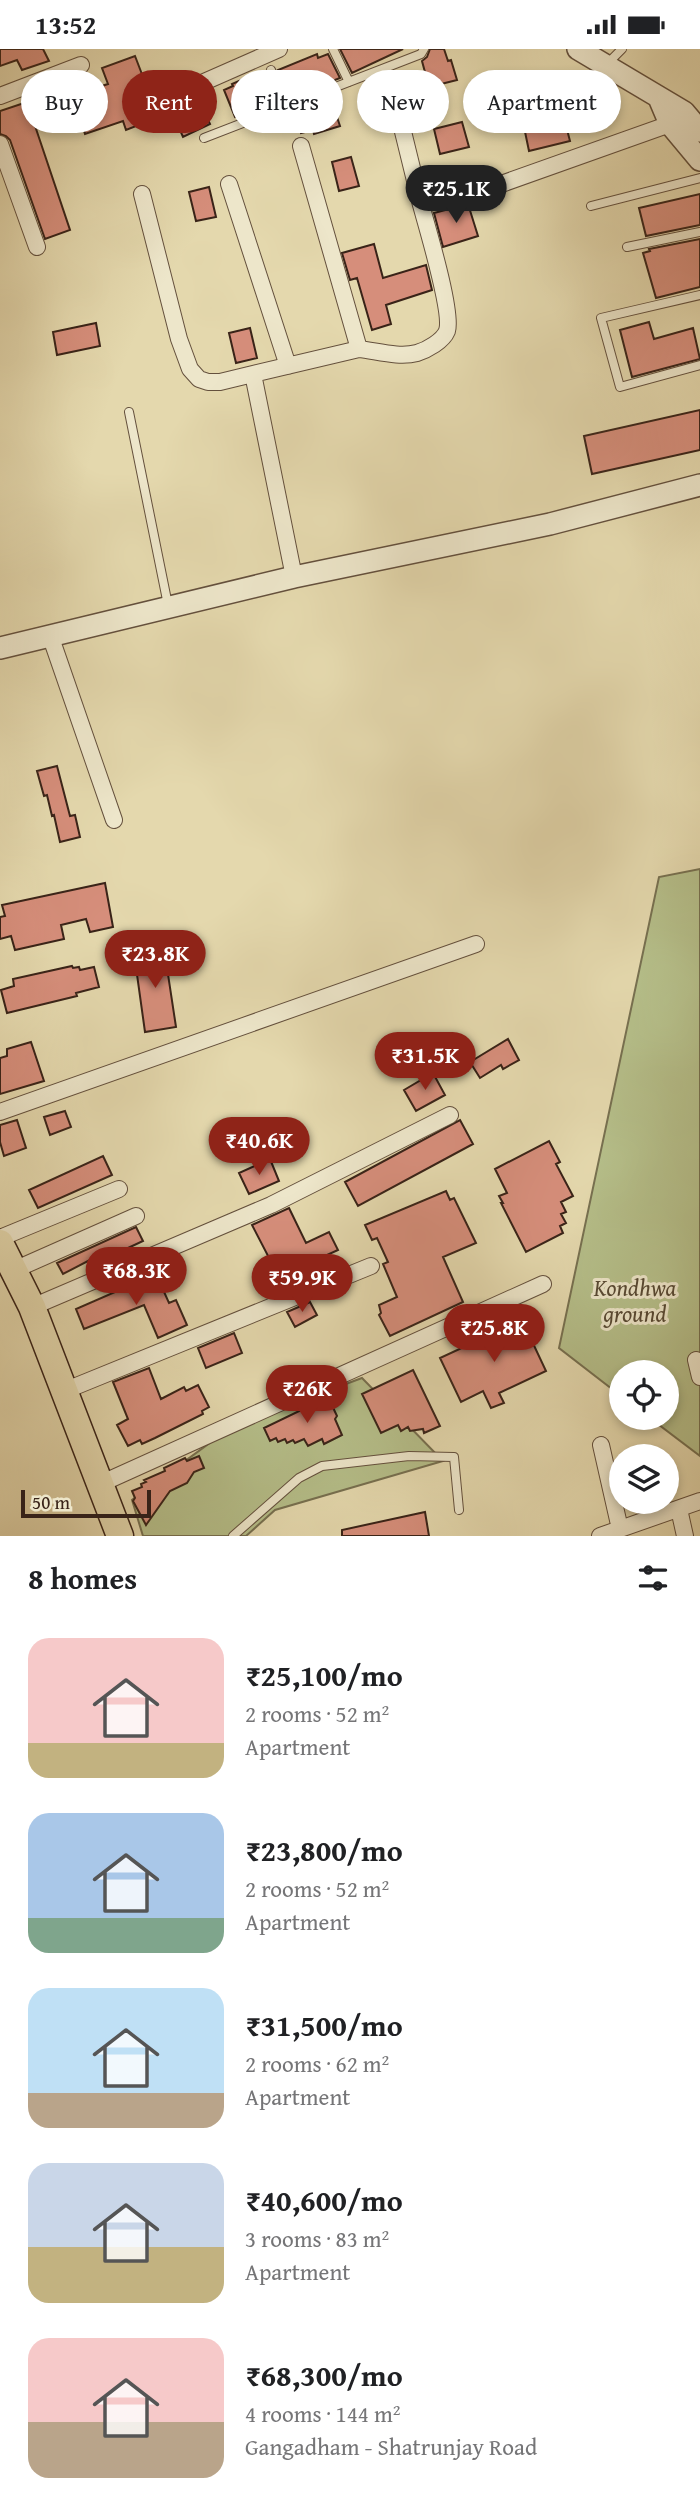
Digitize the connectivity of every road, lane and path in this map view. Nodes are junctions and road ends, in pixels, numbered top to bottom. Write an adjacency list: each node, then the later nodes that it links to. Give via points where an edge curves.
1 (279, 49): 8 (street)
2 (333, 49): 9 (lane)
3 (424, 49): 9 (lane)
4 (578, 49): 7 (street)
5 (622, 49): 7 (lane)
6 (81, 65): 11 (street)
7 (605, 66): 12 (street, via 659,98)
8 (217, 76)
9 (349, 82): 10 (lane)
10 (343, 84)
11 (0, 96)
12 (677, 118): 14 (street); 19 (street); 23 (street, via 490,188)
13 (231, 127): 16 (lane)
14 (700, 131)
15 (403, 133): 23 (street)
16 (204, 138)
17 (0, 144): 26 (street)
18 (301, 146): 29 (street)
19 (700, 160)
20 (700, 178): 24 (lane)
21 (229, 184): 31 (street)
22 (142, 194): 32 (street, via 191,369 208,382)
23 (421, 205): 29 (street, via 447,331 436,344 417,353 395,355)
24 (591, 205)
25 (700, 232): 27 (lane)
26 (37, 247)
27 (627, 247)
28 (700, 295): 30 (lane, via 601,318 620,387)
29 (359, 349): 31 (street)
30 (700, 365)
31 (288, 366): 32 (street)
32 (253, 374): 35 (street)
33 (129, 412): 36 (lane)
34 (700, 485): 35 (street, via 550,524)
35 (294, 577): 36 (street)
36 (169, 607): 37 (street)
37 (50, 635): 38 (street); 39 (street)
38 (0, 648)
39 (114, 820)
40 (476, 944): 41 (street)
41 (0, 1112)
42 (450, 1115): 49 (street, via 271,1205)
43 (119, 1189): 45 (street)
44 (136, 1216): 47 (street)
45 (0, 1240): 47 (main road)
46 (371, 1266): 50 (street)
47 (14, 1270): 49 (main road)
48 (543, 1284): 52 (street)
49 (32, 1307): 50 (main road)
50 (64, 1391): 52 (main road)
51 (601, 1445): 57 (street)
52 (100, 1484): 58 (main road)
53 (700, 1501): 54 (street)
54 (679, 1509): 61 (street)
55 (459, 1510): 59 (lane, via 454,1457 409,1456 322,1466 299,1478)
56 (664, 1514): 57 (street)
57 (620, 1529): 60 (street)
58 (120, 1536)
59 (233, 1536)
60 (600, 1536)
61 (685, 1536)

